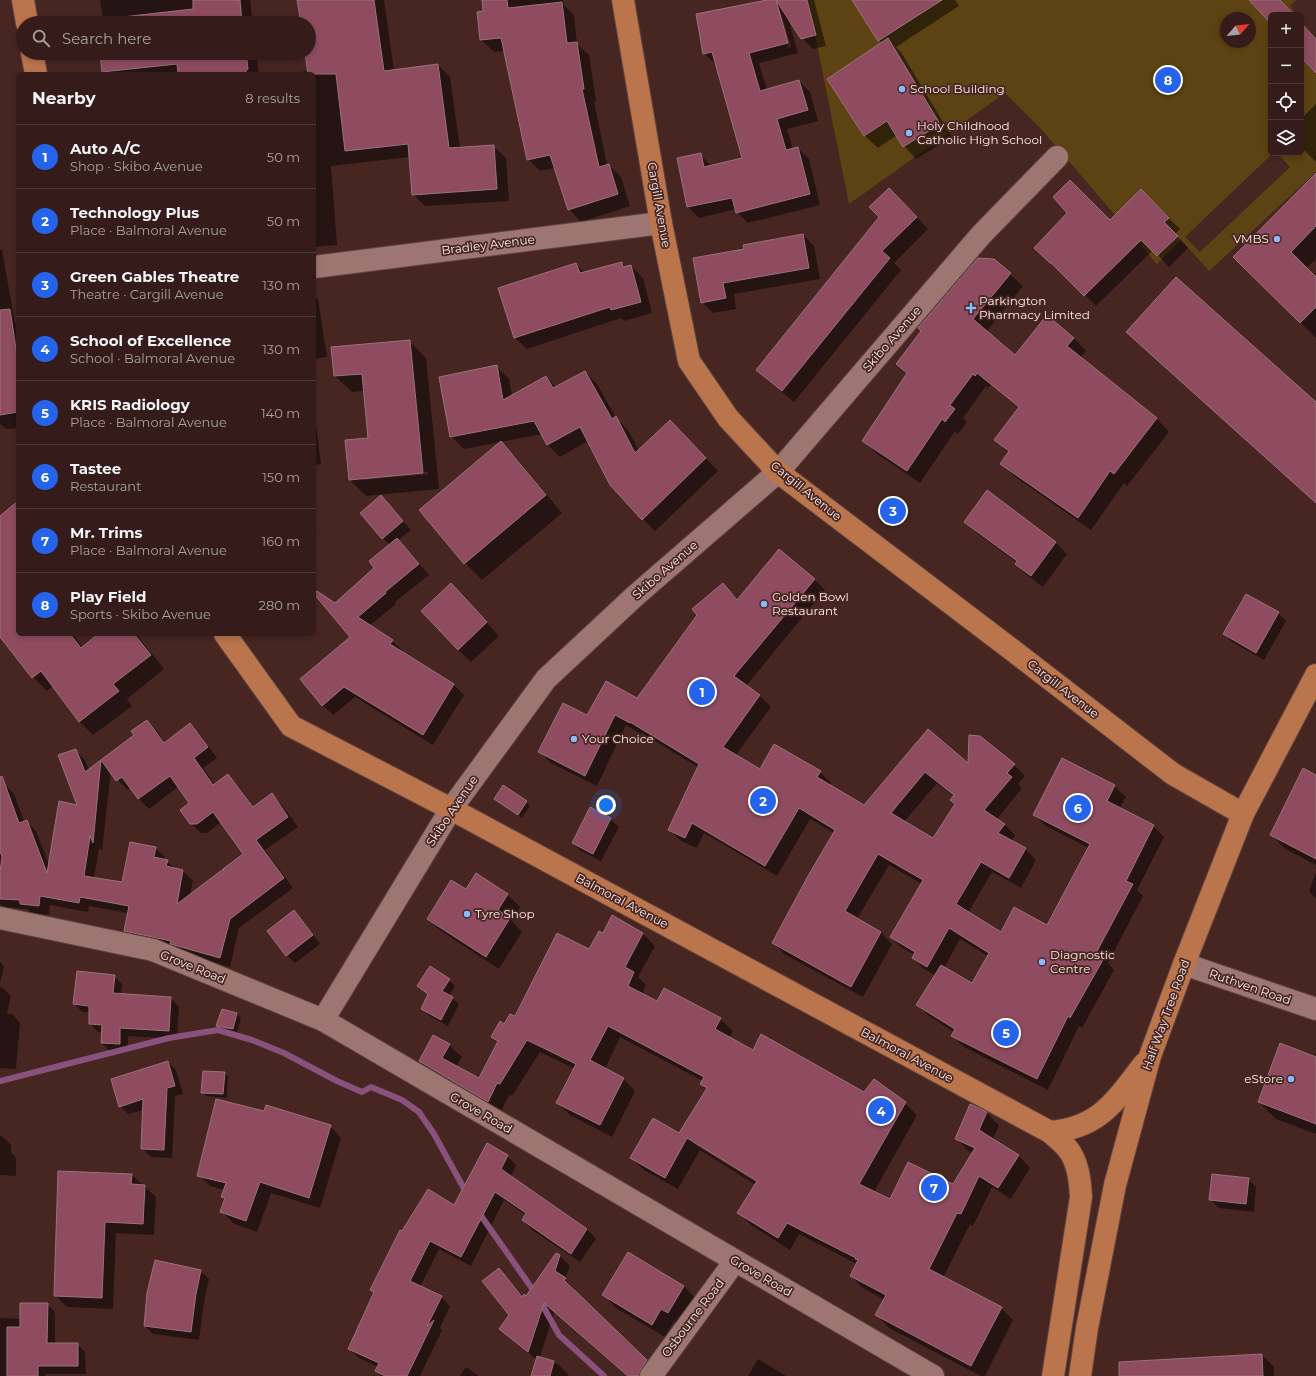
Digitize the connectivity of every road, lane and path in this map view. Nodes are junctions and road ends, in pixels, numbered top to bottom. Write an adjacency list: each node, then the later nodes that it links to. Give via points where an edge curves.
1 (22, 0): 3 (main road)
2 (623, 0): 7 (main road, Cargill Avenue)
3 (25, 16)
4 (33, 60): 5 (main road)
5 (36, 72)
6 (1057, 158): 9 (street, Skibo Avenue, via 981,235)
7 (661, 224): 8 (street, Bradley Avenue); 9 (main road, Cargill Avenue, via 689,361 728,418)
8 (316, 267)
9 (778, 472): 12 (street, Skibo Avenue, via 635,596 546,679); 13 (main road, Cargill Avenue, via 1173,774)
10 (226, 636): 12 (main road, Balmoral Avenue, via 291,726)
11 (1316, 675): 13 (main road, Half Way Tree Road)
12 (451, 809): 17 (street, Skibo Avenue); 19 (main road, Balmoral Avenue)
13 (1243, 814): 15 (main road, Half Way Tree Road)
14 (0, 918): 17 (street, Grove Road, via 153,950)
15 (1184, 964): 16 (street, Ruthven Road); 18 (main road, Half Way Tree Road)
16 (1316, 1009)
17 (323, 1020): 20 (street, Grove Road)
18 (1150, 1056): 19 (main road, via 1118,1097 1096,1118 1071,1129); 24 (main road, Half Way Tree Road, via 1115,1185)
19 (1050, 1132): 23 (main road, via 1067,1148 1074,1161 1080,1178 1081,1197)
20 (736, 1261): 21 (street, Osbourne Road); 22 (street, Grove Road)
21 (650, 1376)
22 (933, 1376)
23 (1053, 1376)
24 (1080, 1376)

